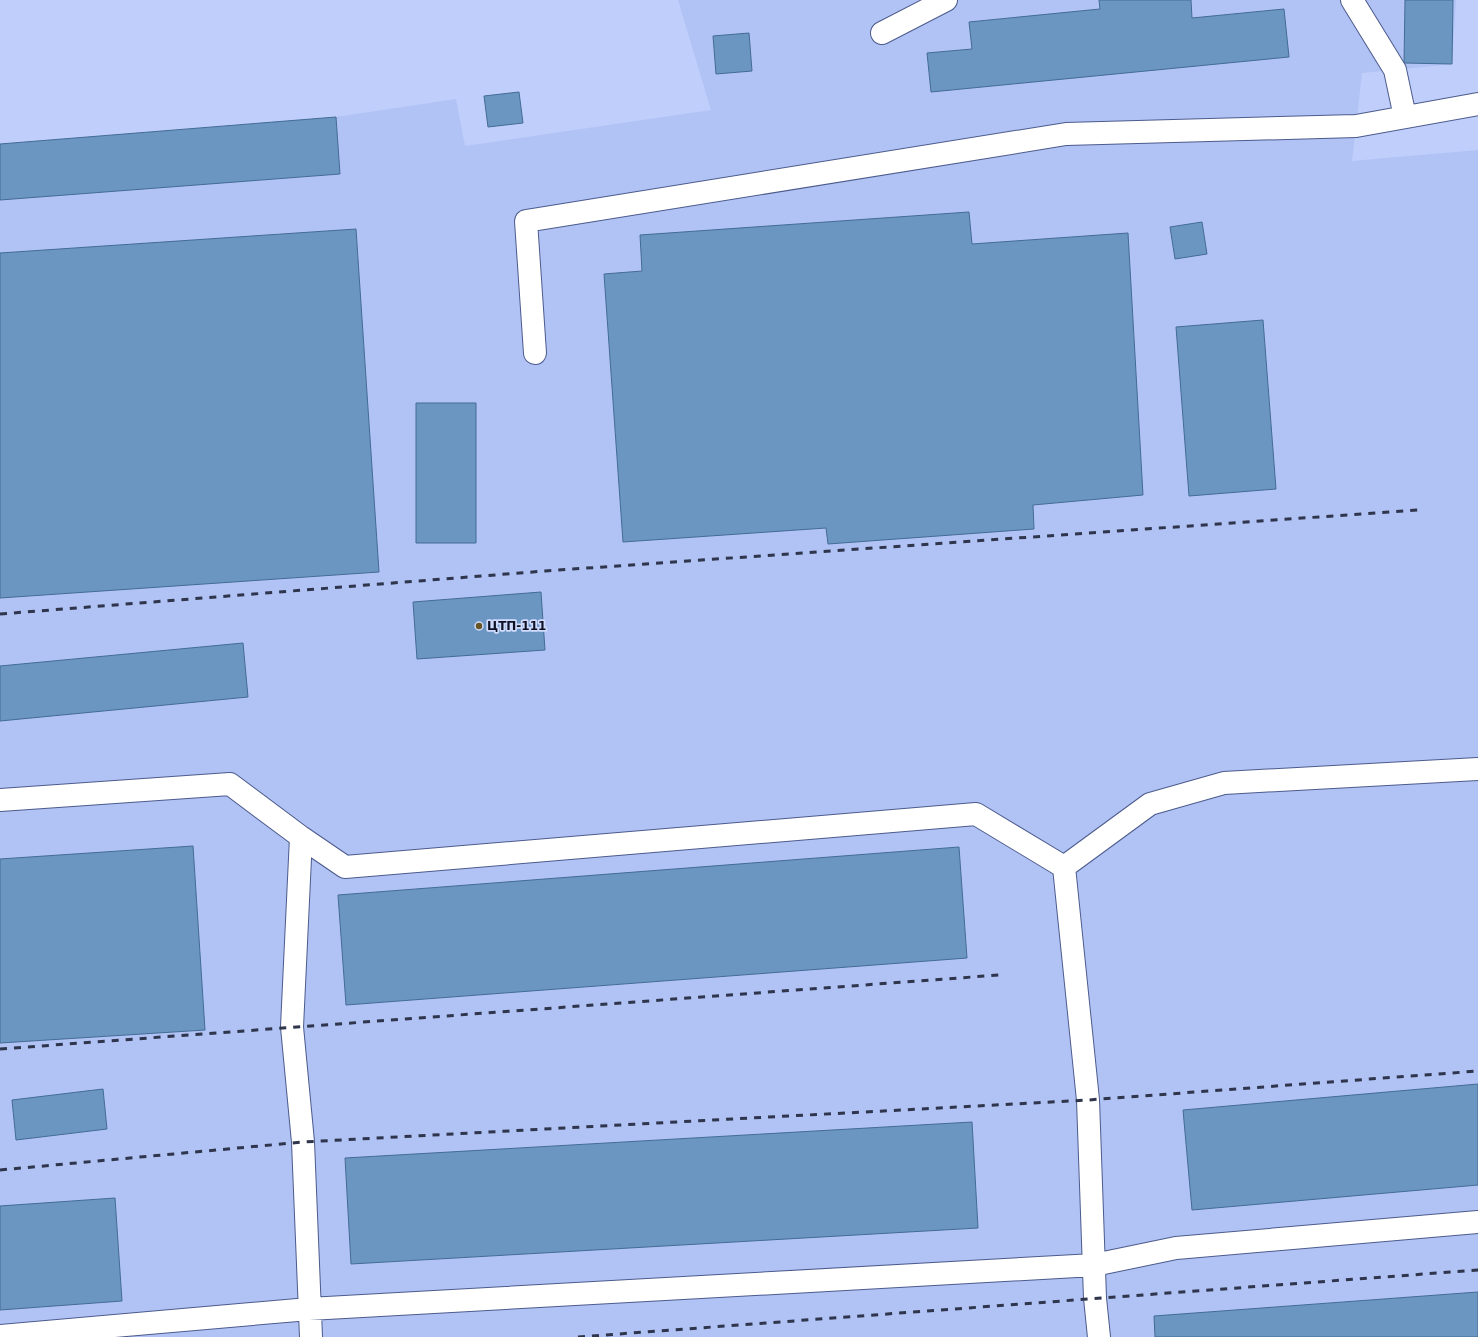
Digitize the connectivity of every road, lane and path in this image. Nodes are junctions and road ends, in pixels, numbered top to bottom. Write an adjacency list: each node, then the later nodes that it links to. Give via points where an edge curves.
1 (946, 0): 3 (lane)
2 (1352, 0): 5 (lane, via 1395,70)
3 (882, 33)
4 (1478, 104): 5 (lane)
5 (1405, 117): 6 (lane, via 1356,126 1066,134 526,221)
6 (535, 353)
7 (1478, 769): 10 (lane, via 1224,784 1150,804)
8 (0, 800): 9 (lane, via 230,784)
9 (301, 837): 10 (lane, via 345,867 976,814); 13 (lane, via 292,1027 303,1142)
10 (1064, 867): 12 (lane, via 1088,1100)
11 (1478, 1222): 12 (lane, via 1176,1248)
12 (1094, 1265): 13 (lane); 16 (lane)
13 (309, 1309): 14 (lane); 15 (lane)
14 (0, 1336)
15 (311, 1337)
16 (1099, 1337)

